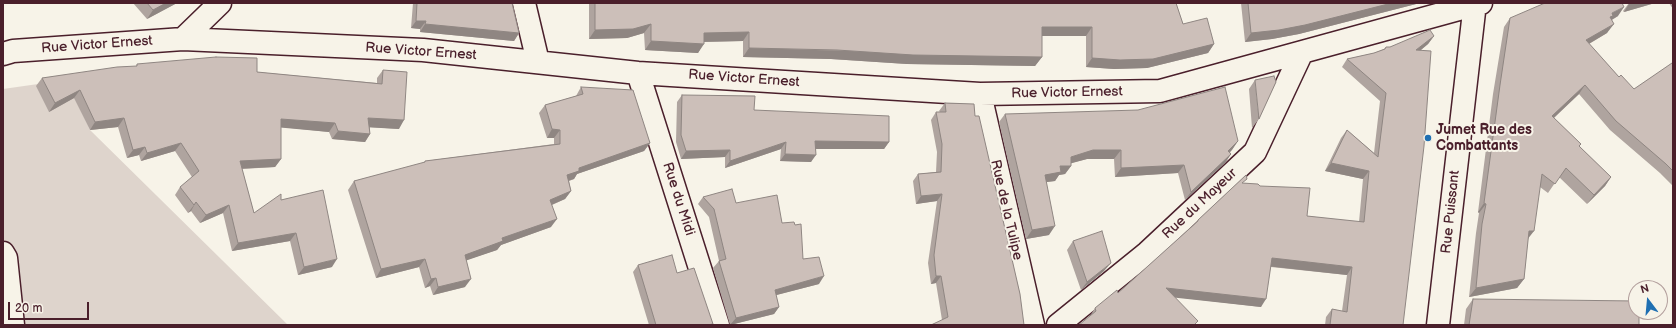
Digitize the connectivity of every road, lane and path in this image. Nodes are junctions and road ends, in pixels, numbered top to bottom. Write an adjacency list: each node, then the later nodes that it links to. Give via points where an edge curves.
1 (220, 3): 4 (street)
2 (524, 3): 7 (street)
3 (1477, 4): 5 (street, Rue Victor Ernest); 15 (street, Rue Puissant)
4 (184, 39): 6 (street, Rue Victor Ernest, via 13,51); 7 (street, Rue Victor Ernest, via 423,50)
5 (1302, 52): 9 (street, Rue Victor Ernest, via 1160,91); 14 (street, Rue du Mayeur, via 1255,152 1147,253)
6 (3, 54)
7 (538, 62): 8 (street, Rue Victor Ernest)
8 (638, 72): 9 (street, Rue Victor Ernest); 12 (street, Rue du Midi)
9 (980, 94): 13 (street, Rue de la Tulipe)
10 (3, 253): 11 (street, via 6,258)
11 (13, 325)
12 (718, 325)
13 (1033, 325)
14 (1058, 325)
15 (1438, 325)

